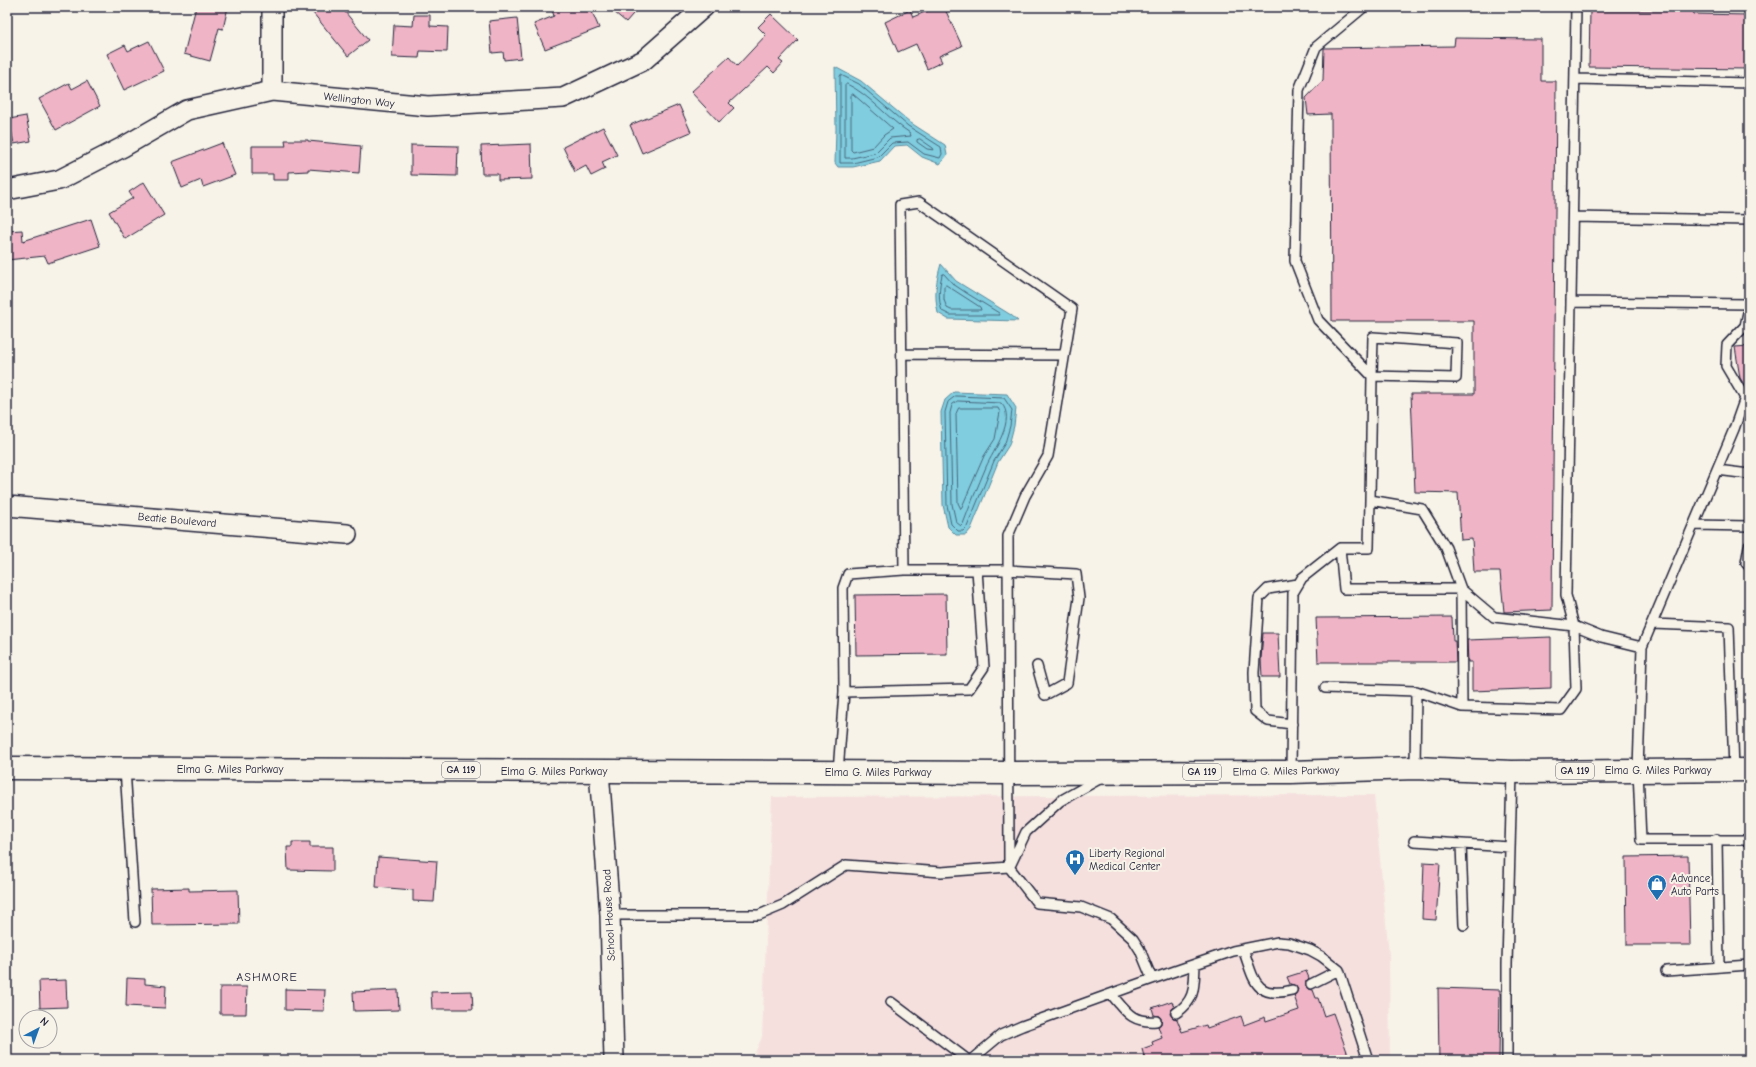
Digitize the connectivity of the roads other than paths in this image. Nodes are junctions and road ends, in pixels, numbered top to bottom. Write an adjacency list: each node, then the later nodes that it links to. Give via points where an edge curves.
1 (272, 7): 7 (street)
2 (704, 7): 7 (street, Wellington Way, via 644,60 563,98 428,106)
3 (1364, 7): 16 (lane, via 1316,47 1299,90 1296,261 1318,320)
4 (1576, 7): 5 (lane)
5 (1575, 79): 6 (lane); 9 (lane)
6 (1749, 83)
7 (272, 91): 8 (street, Wellington Way, via 187,110 59,180)
8 (7, 190)
9 (1573, 217): 10 (lane); 11 (lane)
10 (1749, 220)
11 (1572, 302): 12 (lane); 34 (lane, via 1566,594)
12 (1749, 304)
13 (1749, 308): 17 (lane, via 1745,326 1727,345 1726,366)
14 (902, 354): 15 (lane); 15 (lane, via 900,205 919,202 1072,309); 28 (lane)
15 (1064, 355): 30 (lane, via 1048,456 1025,496 1008,536)
16 (1372, 376): 16 (lane, via 1456,378 1457,343 1373,338); 20 (lane)
17 (1747, 398): 18 (lane)
18 (1717, 470): 19 (lane); 22 (lane)
19 (1749, 474)
20 (1370, 500): 26 (lane, via 1369,548); 32 (lane, via 1422,509 1446,548)
21 (7, 506): 24 (street, Beatie Boulevard)
22 (1694, 526): 23 (lane); 33 (lane)
23 (1749, 526)
24 (347, 534)
25 (1749, 546): 27 (lane, via 1746,563)
26 (1340, 548): 31 (lane); 32 (lane, via 1344,589)
27 (1749, 566)
28 (904, 570): 29 (lane); 39 (lane, via 848,574 843,588)
29 (977, 570): 30 (lane); 39 (lane, via 984,667 969,689)
30 (1008, 570): 36 (lane, via 1076,574 1079,598 1067,683 1045,695); 52 (lane)
31 (1298, 584): 41 (lane, via 1293,593); 41 (lane, via 1268,589 1259,598 1254,672 1255,711 1268,720)
32 (1461, 589): 34 (lane, via 1494,617); 40 (lane)
33 (1652, 624): 35 (lane); 46 (lane, via 1729,628)
34 (1574, 626): 35 (lane); 40 (lane, via 1576,689 1561,710)
35 (1642, 647): 45 (lane)
36 (1037, 666)
37 (1326, 688): 38 (lane)
38 (1416, 691): 40 (lane); 43 (lane)
39 (844, 692): 48 (lane)
40 (1462, 707)
41 (1292, 724): 50 (lane)
42 (7, 768): 44 (main road, Elma G. Miles Parkway / GA 119)
43 (1415, 768): 50 (main road, Elma G. Miles Parkway / GA 119); 51 (main road, Elma G. Miles Parkway / GA 119)
44 (125, 769): 47 (main road, Elma G. Miles Parkway / GA 119); 60 (lane)
45 (1638, 770): 46 (main road, Elma G. Miles Parkway / GA 119); 51 (main road, Elma G. Miles Parkway / GA 119); 53 (lane, via 1641,840)
46 (1742, 770)
47 (599, 771): 48 (main road, Elma G. Miles Parkway / GA 119); 59 (street, School House Road)
48 (838, 772): 52 (main road, Elma G. Miles Parkway / GA 119)
49 (1113, 772): 50 (main road, Elma G. Miles Parkway / GA 119); 52 (main road, Elma G. Miles Parkway / GA 119); 58 (lane, via 1060,801 1026,832)
50 (1291, 772)
51 (1512, 772): 57 (lane)
52 (1009, 773): 58 (lane)
53 (1717, 839): 54 (lane); 65 (lane)
54 (1749, 840)
55 (1414, 841): 56 (lane)
56 (1461, 844): 57 (lane); 61 (lane)
57 (1510, 846): 79 (lane)
58 (1010, 867): 59 (lane, via 941,872 846,865 783,904 759,915); 68 (lane, via 1037,903 1081,906 1111,919 1133,939)
59 (610, 915): 75 (street, School House Road)
60 (135, 922)
61 (1464, 925)
62 (1242, 949): 63 (lane); 66 (lane, via 1278,942 1289,943 1310,950); 70 (lane, via 1256,982 1264,992 1280,993)
63 (1195, 964): 68 (lane); 73 (lane, via 1191,998)
64 (1749, 965): 65 (lane)
65 (1719, 967): 67 (lane)
66 (1339, 970): 69 (lane); 78 (lane)
67 (1666, 971)
68 (1152, 979): 71 (lane)
69 (1311, 984)
70 (1292, 990)
71 (1111, 994): 74 (lane, via 1135,1019); 77 (lane, via 1001,1035)
72 (891, 1002): 76 (lane)
73 (1176, 1013)
74 (1156, 1021)
75 (614, 1060)
76 (968, 1060)
77 (971, 1060)
78 (1368, 1060)
79 (1507, 1060)

